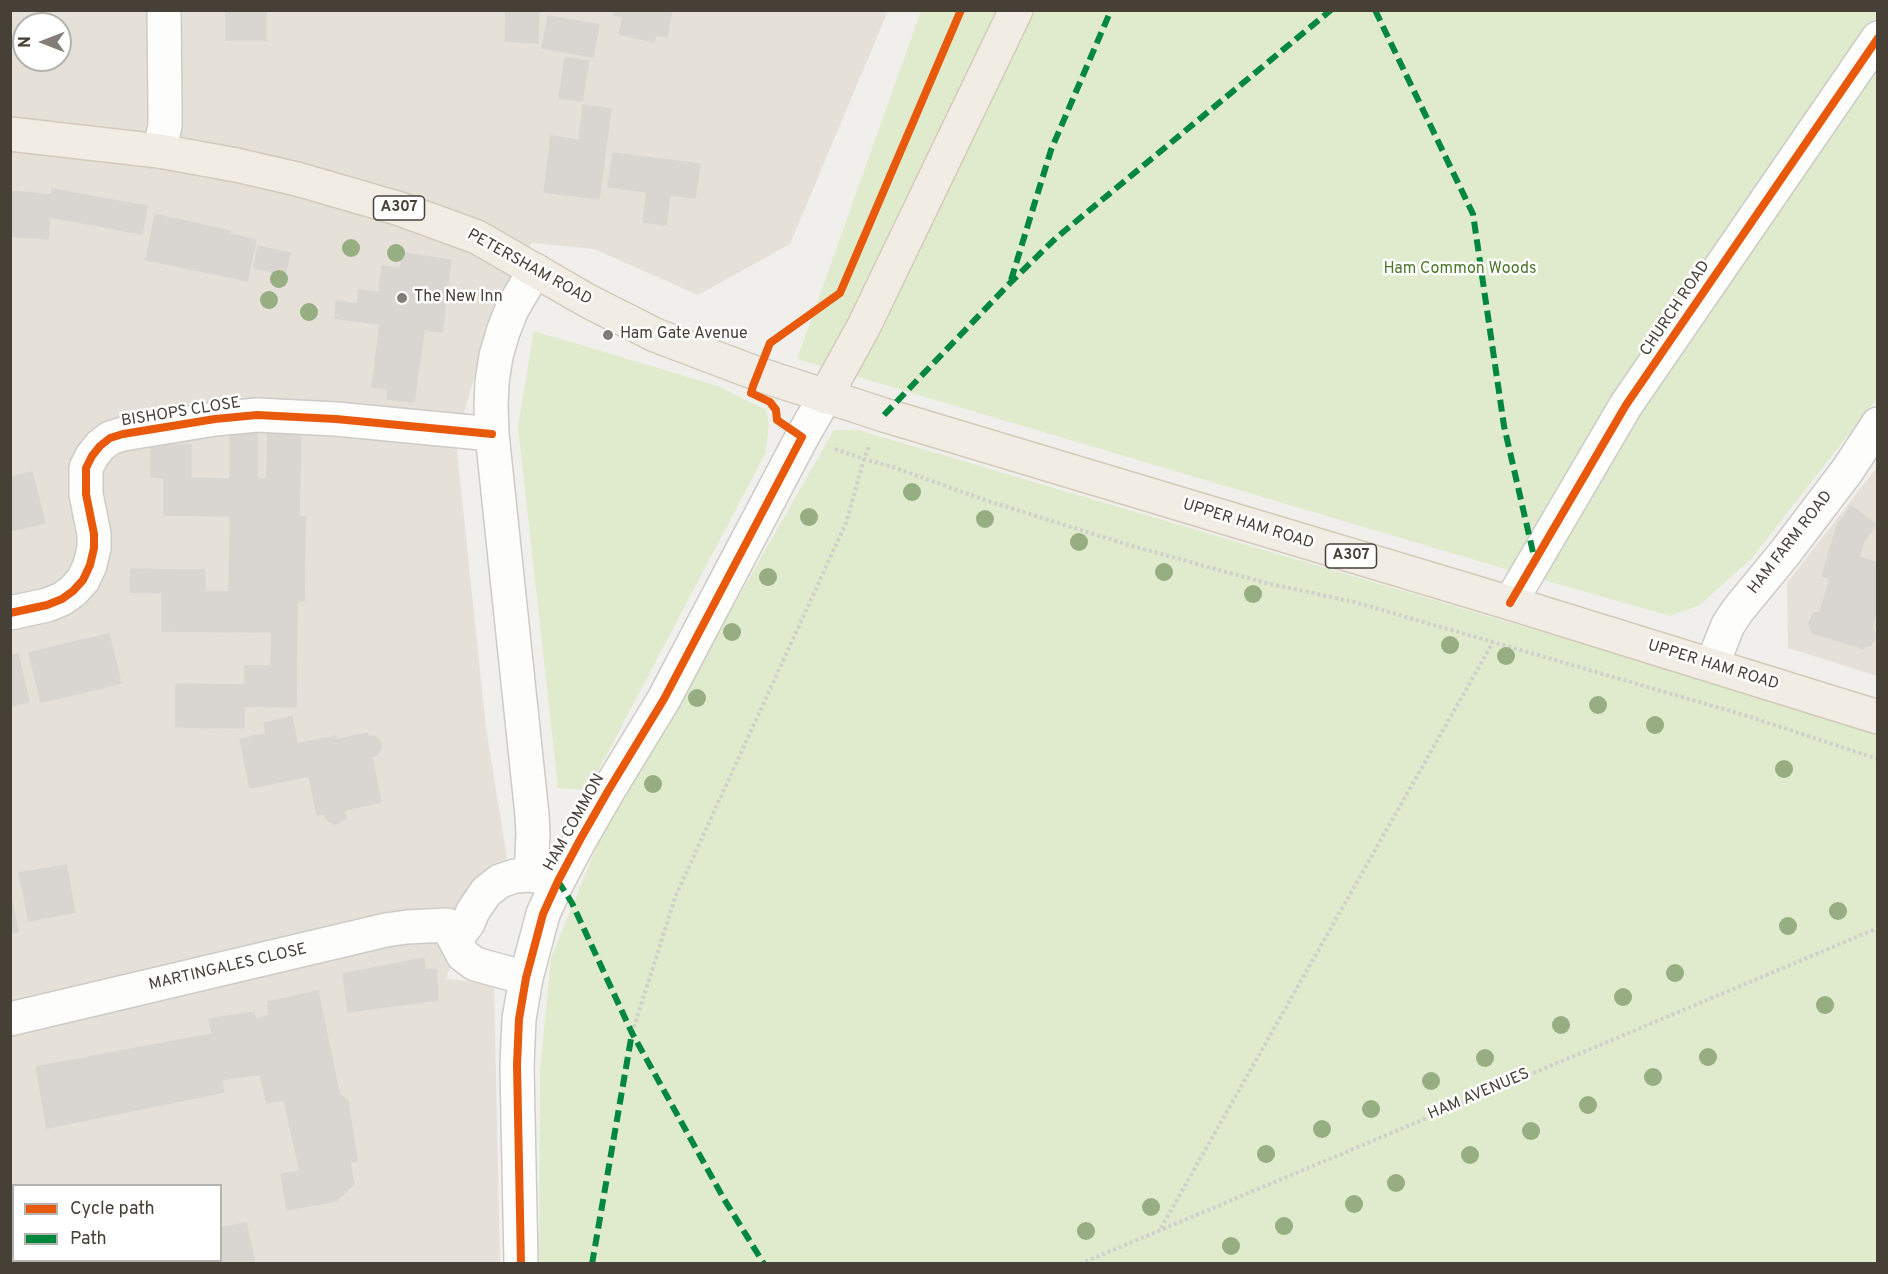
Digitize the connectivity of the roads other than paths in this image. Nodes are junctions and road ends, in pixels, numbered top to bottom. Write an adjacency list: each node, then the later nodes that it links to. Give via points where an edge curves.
1 (164, 10): 5 (street, via 165,126)
2 (1016, 10): 7 (main road)
3 (1878, 38): 10 (street, CHURCH ROAD, via 1626,405)
4 (10, 135): 5 (main road, PETERSHAM ROAD / A307)
5 (159, 151): 6 (main road, PETERSHAM ROAD / A307, via 297,179 397,208 477,237)
6 (535, 270): 7 (main road, PETERSHAM ROAD / A307, via 655,335); 9 (street, HAM COMMON, via 512,309 496,356)
7 (825, 397): 10 (main road, UPPER HAM ROAD / A307); 14 (street, HAM COMMON, via 664,699 608,790)
8 (1878, 424): 12 (street, HAM FARM ROAD, via 1847,471 1738,610)
9 (492, 434): 11 (street, BISHOPS CLOSE, via 257,415 110,438 86,468 94,548 83,580 62,599); 14 (street, HAM COMMON, via 533,834)
10 (1510, 603): 12 (main road, UPPER HAM ROAD / A307)
11 (10, 613)
12 (1712, 665): 13 (main road, UPPER HAM ROAD / A307)
13 (1878, 717)
14 (545, 878): 15 (street, MARTINGALES CLOSE, via 515,876 500,881 486,892 462,931); 16 (street, HAM COMMON, via 543,914)
15 (447, 925): 16 (street, via 464,955 475,964); 17 (street, MARTINGALES CLOSE, via 386,930)
16 (526, 978): 18 (street, HAM COMMON, via 517,1065)
17 (10, 1019)
18 (521, 1263)

